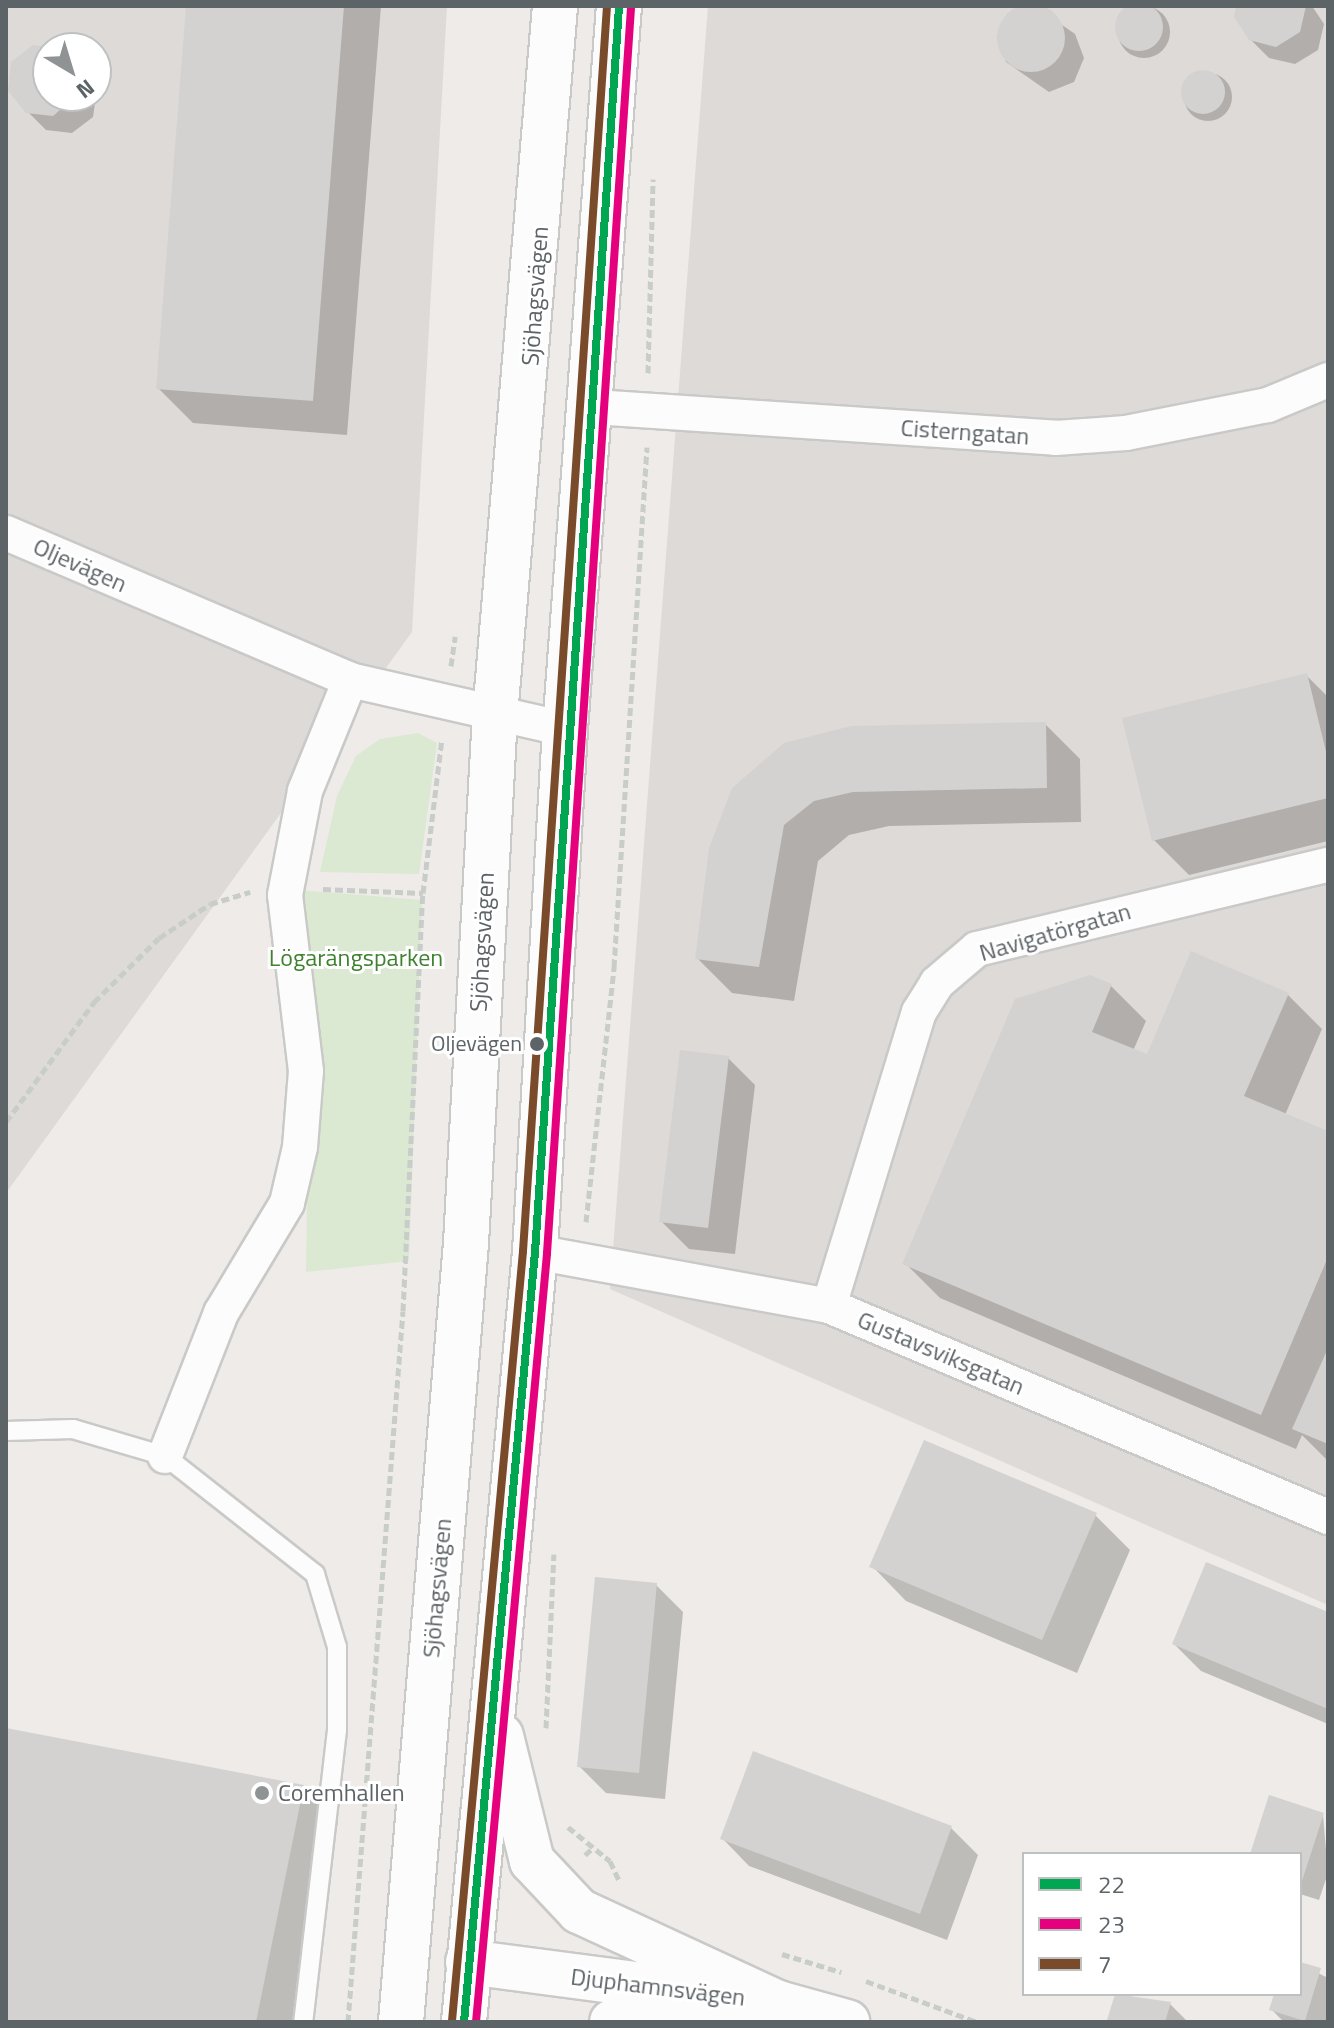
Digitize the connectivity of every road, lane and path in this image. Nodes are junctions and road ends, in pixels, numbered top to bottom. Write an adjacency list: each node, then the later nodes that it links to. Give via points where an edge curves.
1 (555, 6): 5 (main road, Sjöhagsvägen)
2 (619, 6): 6 (main road)
3 (648, 350): 7 (path)
4 (1328, 380): 7 (street, Cisterngatan, via 1268,405 1126,433 1056,438)
5 (527, 403): 6 (main road); 12 (main road, Sjöhagsvägen)
6 (594, 407): 7 (street, Cisterngatan); 13 (main road)
7 (648, 411): 20 (path, via 614,967)
8 (6, 533): 10 (street, Oljevägen)
9 (456, 627): 11 (path)
10 (350, 680): 11 (street, Oljevägen); 15 (street, via 305,791)
11 (447, 703): 12 (street, Oljevägen); 16 (path)
12 (495, 715): 13 (street, Oljevägen); 18 (main road, Sjöhagsvägen)
13 (565, 729): 19 (main road)
14 (1328, 865): 21 (street, Navigatörgatan, via 977,949 937,983 919,1012)
15 (287, 888): 16 (path); 17 (path, via 210,904 159,938 94,1002); 23 (street, via 306,1071 300,1147 287,1203 221,1313)
16 (423, 893): 36 (path, via 403,1311)
17 (6, 1122)
18 (466, 1243): 19 (main road); 25 (main road, Sjöhagsvägen)
19 (535, 1252): 20 (street, Gustavsviksgatan); 27 (main road)
20 (579, 1263): 21 (street, Gustavsviksgatan)
21 (829, 1306): 24 (street, Gustavsviksgatan)
22 (6, 1431): 23 (lane, via 73,1429)
23 (165, 1456): 35 (lane, via 315,1574 328,1608 337,1647 337,1730)
24 (1328, 1517)
25 (443, 1520): 32 (main road, Sjöhagsvägen); 33 (main road, via 461,1585 443,1929)
26 (555, 1536): 28 (path)
27 (494, 1705): 33 (main road); 34 (main road, via 532,1861 570,1902)
28 (546, 1739)
29 (594, 1847): 30 (path)
30 (623, 1887)
31 (764, 1949): 41 (path)
32 (406, 1953): 33 (main road, Djuphamnsvägen); 37 (main road, Sjöhagsvägen)
33 (468, 1962): 34 (main road, Djuphamnsvägen); 38 (main road)
34 (778, 2003): 39 (main road, via 638,2013); 40 (main road, Djuphamnsvägen)
35 (303, 2022)
36 (348, 2022)
37 (401, 2022)
38 (464, 2022)
39 (612, 2022)
40 (847, 2022)
41 (977, 2022)

